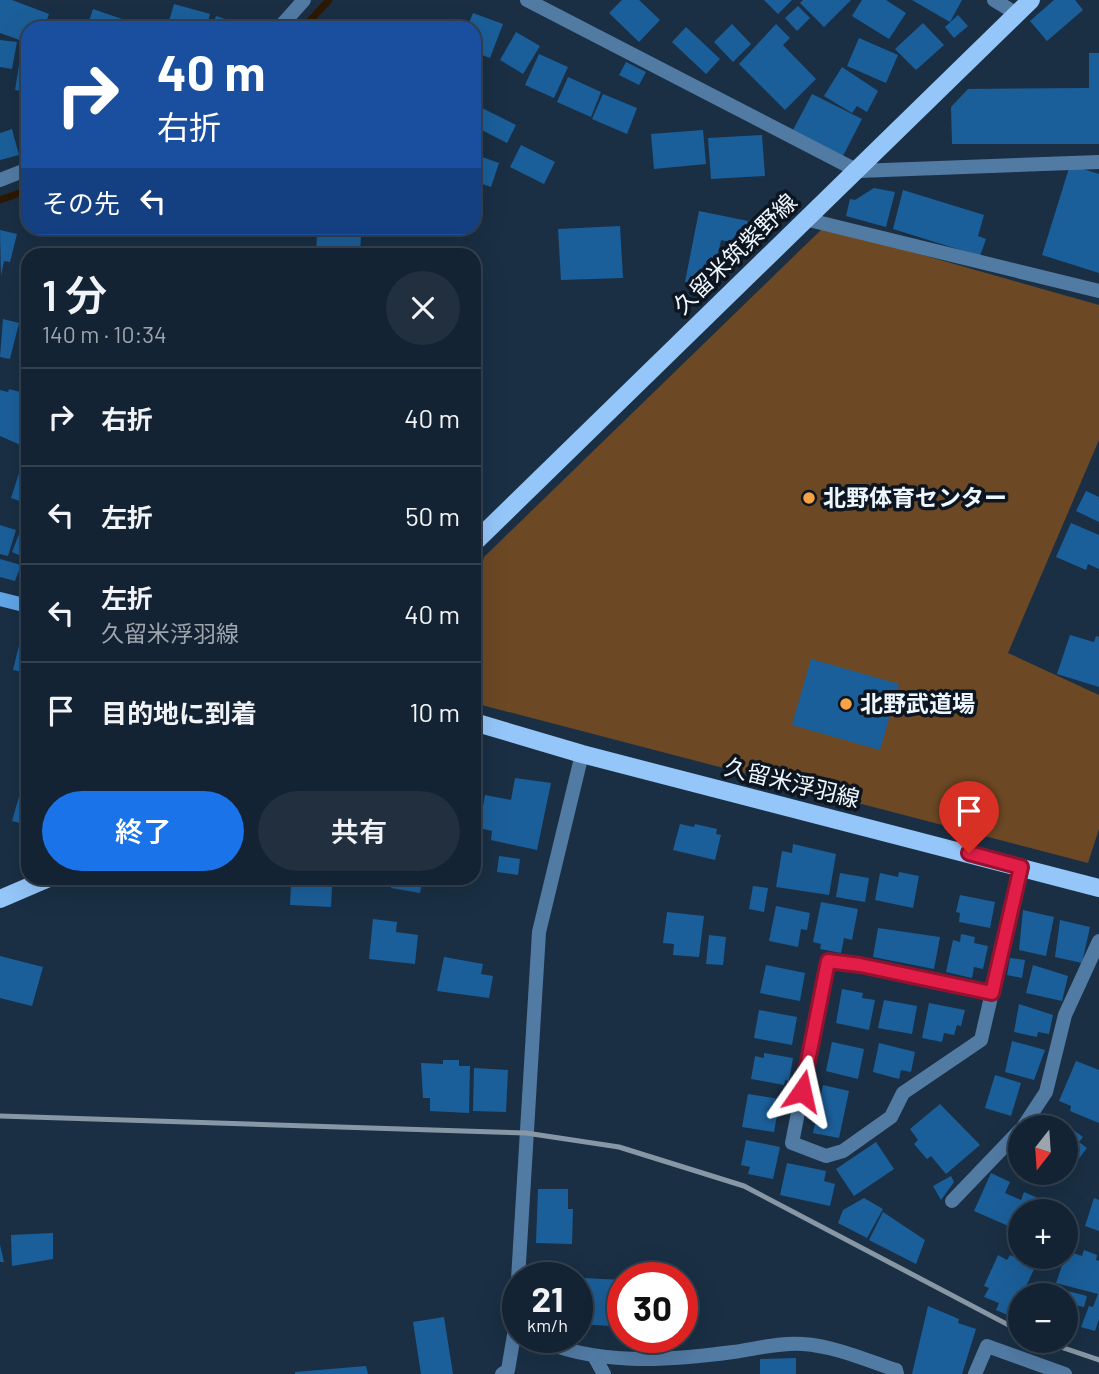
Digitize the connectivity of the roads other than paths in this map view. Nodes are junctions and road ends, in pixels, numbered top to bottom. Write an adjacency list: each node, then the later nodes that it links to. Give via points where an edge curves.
1 (304, 0): 6 (street)
2 (527, 0): 8 (street)
3 (994, 0): 5 (street)
4 (1031, 0): 5 (main road, 久留米筑紫野線)
5 (1017, 14): 8 (main road, 久留米筑紫野線)
6 (285, 21)
7 (1099, 162): 8 (street)
8 (858, 171): 11 (main road, 久留米筑紫野線)
9 (21, 172): 10 (street)
10 (0, 180)
11 (805, 219): 12 (street); 13 (main road, 久留米筑紫野線)
12 (1099, 291)
13 (481, 536)
14 (0, 599): 15 (street)
15 (21, 604)
16 (481, 724): 17 (main road, 久留米浮羽線)
17 (582, 754): 18 (main road, 久留米浮羽線); 27 (street, via 539,932)
18 (1021, 867): 20 (main road, 久留米浮羽線); 23 (street)
19 (33, 885): 21 (main road)
20 (1099, 888)
21 (0, 899)
22 (1099, 941): 24 (street, via 1065,1015 1045,1093)
23 (992, 993): 23 (street, via 981,1040 903,1093 891,1117 843,1151 825,1156 792,1143 828,961)
24 (1031, 1115)
25 (1008, 1143): 26 (street)
26 (952, 1201)
27 (521, 1262)
28 (512, 1353): 31 (street, via 508,1370)
29 (577, 1353): 30 (street)
30 (594, 1356): 32 (street); 33 (street, via 628,1360 802,1343 856,1356)
31 (502, 1374)
32 (604, 1374)
33 (897, 1374)
34 (975, 1374): 35 (street, via 987,1346)
35 (1065, 1374)

